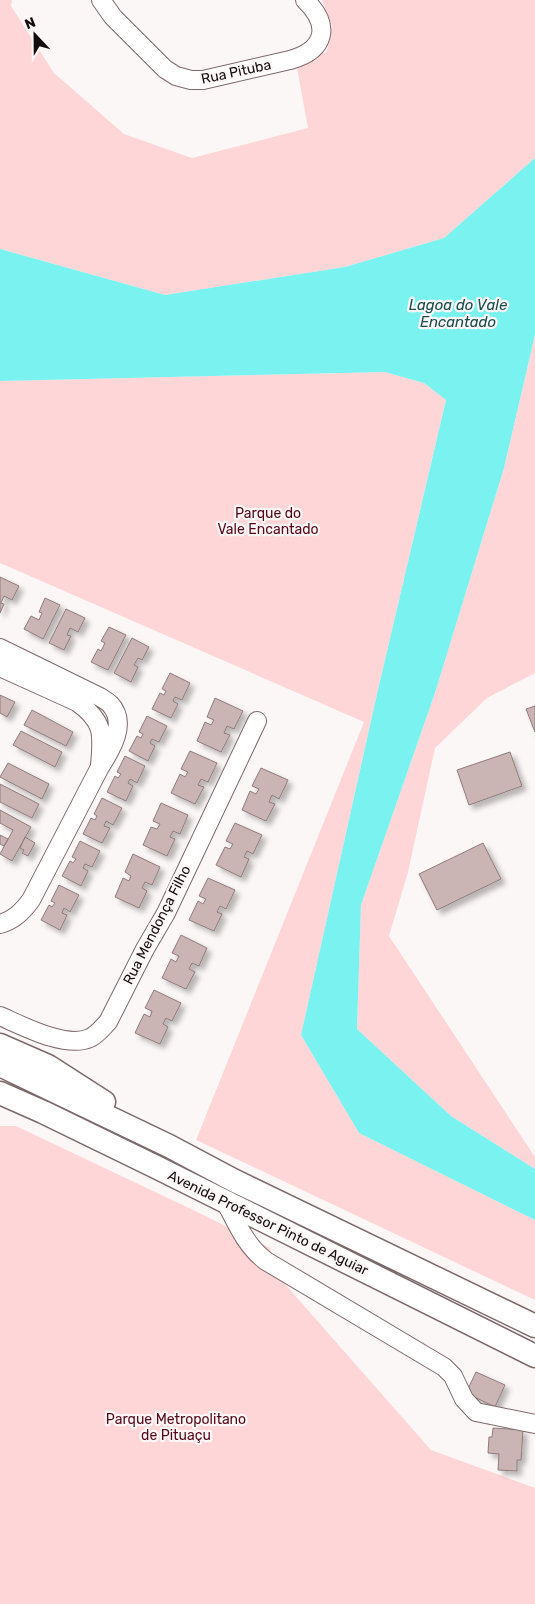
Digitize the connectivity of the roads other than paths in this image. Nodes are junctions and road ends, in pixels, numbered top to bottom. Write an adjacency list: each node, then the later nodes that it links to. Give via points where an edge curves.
1 (101, 0): 2 (street, Rua Pituba, via 113,17 164,69 190,80 203,80 296,59 311,52 322,34 321,25 314,8)
2 (305, 0)
3 (0, 648): 6 (street, via 110,704 117,718 117,730 111,751)
4 (0, 667): 6 (street, via 88,710 100,729)
5 (257, 721): 9 (street, Rua Mendonça Filho, via 166,913 108,1022 100,1032 80,1041 40,1033)
6 (100, 767): 7 (street, via 31,900 16,917)
7 (0, 924)
8 (0, 1016): 9 (street, Rua Mendonça Filho)
9 (20, 1024): 10 (street)
10 (3, 1053): 13 (main road, Avenida Professor Pinto de Aguiar, via 48,1066 169,1146)
11 (0, 1093): 12 (main road, Avenida Professor Pinto de Aguiar)
12 (226, 1203): 14 (main road, Avenida Professor Pinto de Aguiar); 15 (street, via 255,1252 444,1367 476,1412)
13 (535, 1326)
14 (535, 1356)
15 (535, 1424)

